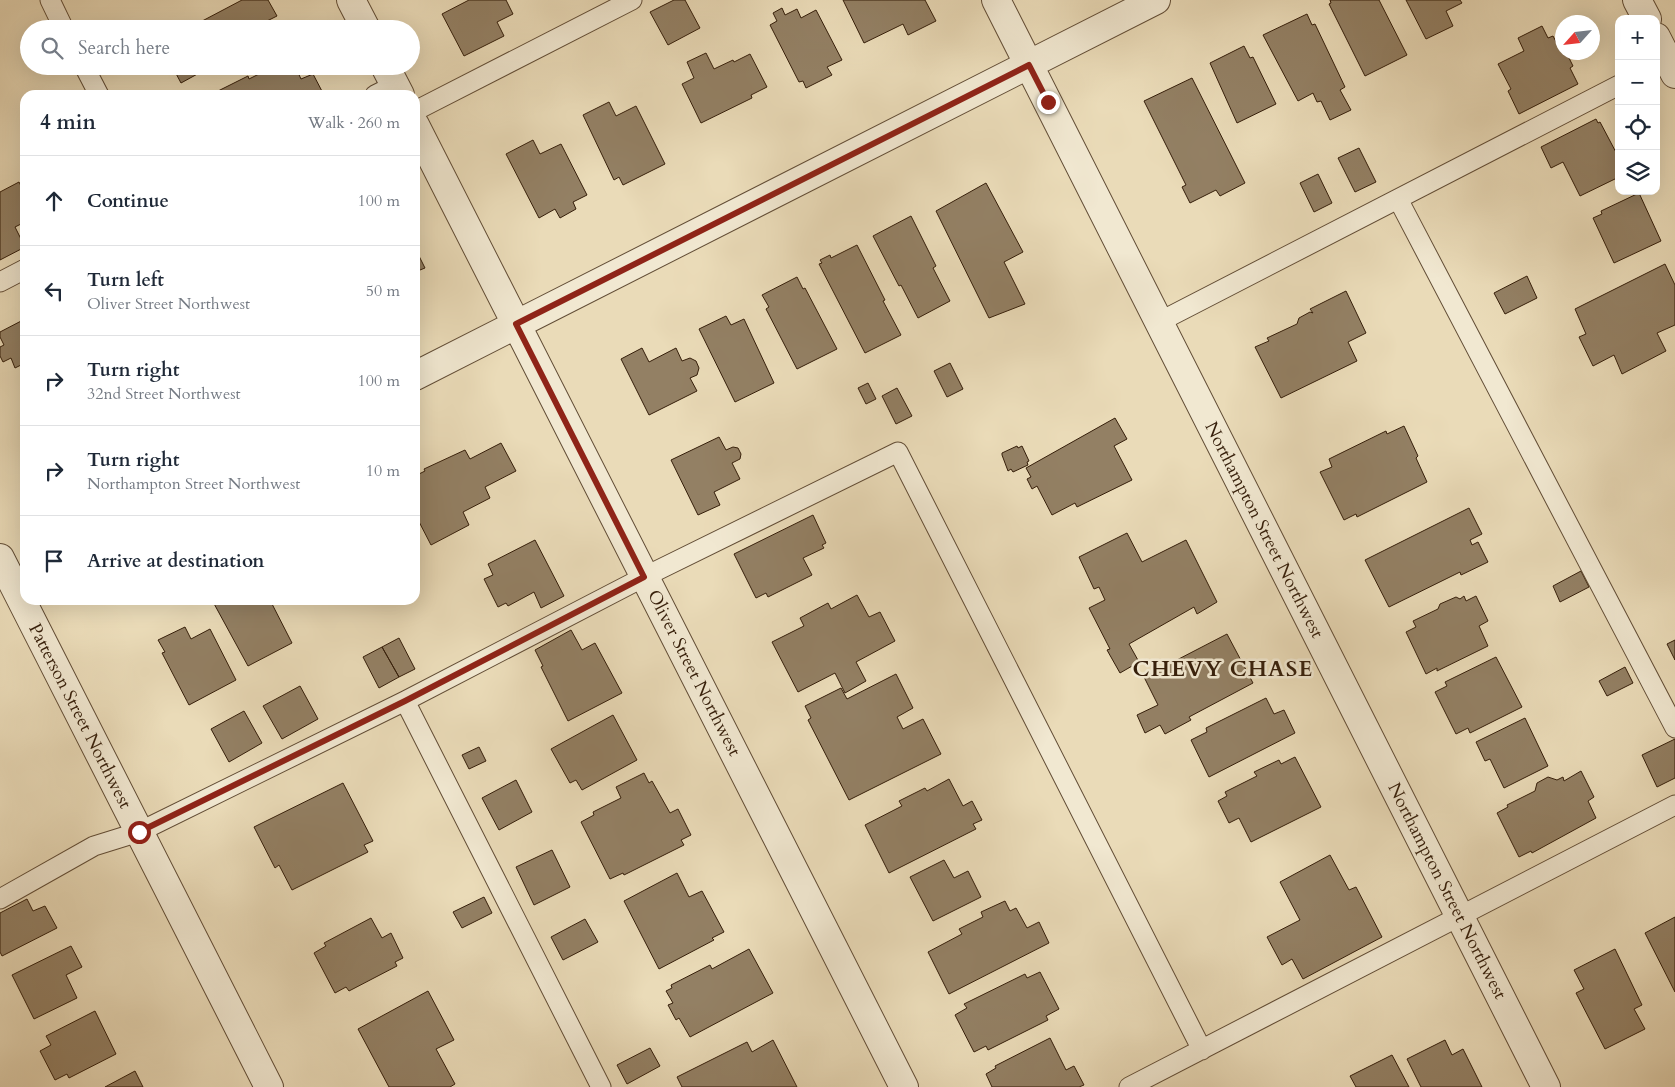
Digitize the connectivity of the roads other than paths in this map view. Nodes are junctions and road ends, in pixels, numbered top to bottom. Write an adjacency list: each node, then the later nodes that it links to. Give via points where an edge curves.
1 (50, 0): 8 (lane)
2 (351, 0): 9 (street)
3 (632, 0): 14 (lane)
4 (996, 0): 10 (street, Northampton Street Northwest)
5 (1156, 0): 10 (street)
6 (1637, 0): 7 (street)
7 (1645, 15)
8 (60, 20)
9 (361, 20)
10 (1029, 65): 19 (street, Northampton Street Northwest); 20 (street)
11 (89, 75): 13 (lane)
12 (1615, 87): 16 (lane)
13 (96, 90)
14 (420, 108)
15 (420, 135): 20 (street, Oliver Street Northwest)
16 (1398, 199): 19 (lane); 27 (lane)
17 (20, 272): 18 (lane)
18 (0, 282)
19 (1159, 322): 31 (street, Northampton Street Northwest)
20 (516, 324): 21 (street); 23 (street, Oliver Street Northwest)
21 (420, 373)
22 (9, 574): 24 (street, Patterson Street Northwest)
23 (644, 577): 26 (lane); 32 (lane, via 898,452); 35 (street, Oliver Street Northwest)
24 (20, 596)
25 (25, 605): 29 (street, Patterson Street Northwest)
26 (405, 701): 29 (lane); 34 (lane)
27 (1675, 728)
28 (1675, 806): 31 (lane)
29 (139, 832): 30 (lane, via 94,846); 33 (street, Patterson Street Northwest)
30 (0, 898)
31 (1460, 917): 32 (lane); 37 (street, Northampton Street Northwest)
32 (1202, 1050): 36 (lane)
33 (269, 1087)
34 (601, 1087)
35 (904, 1087)
36 (1129, 1087)
37 (1546, 1087)

